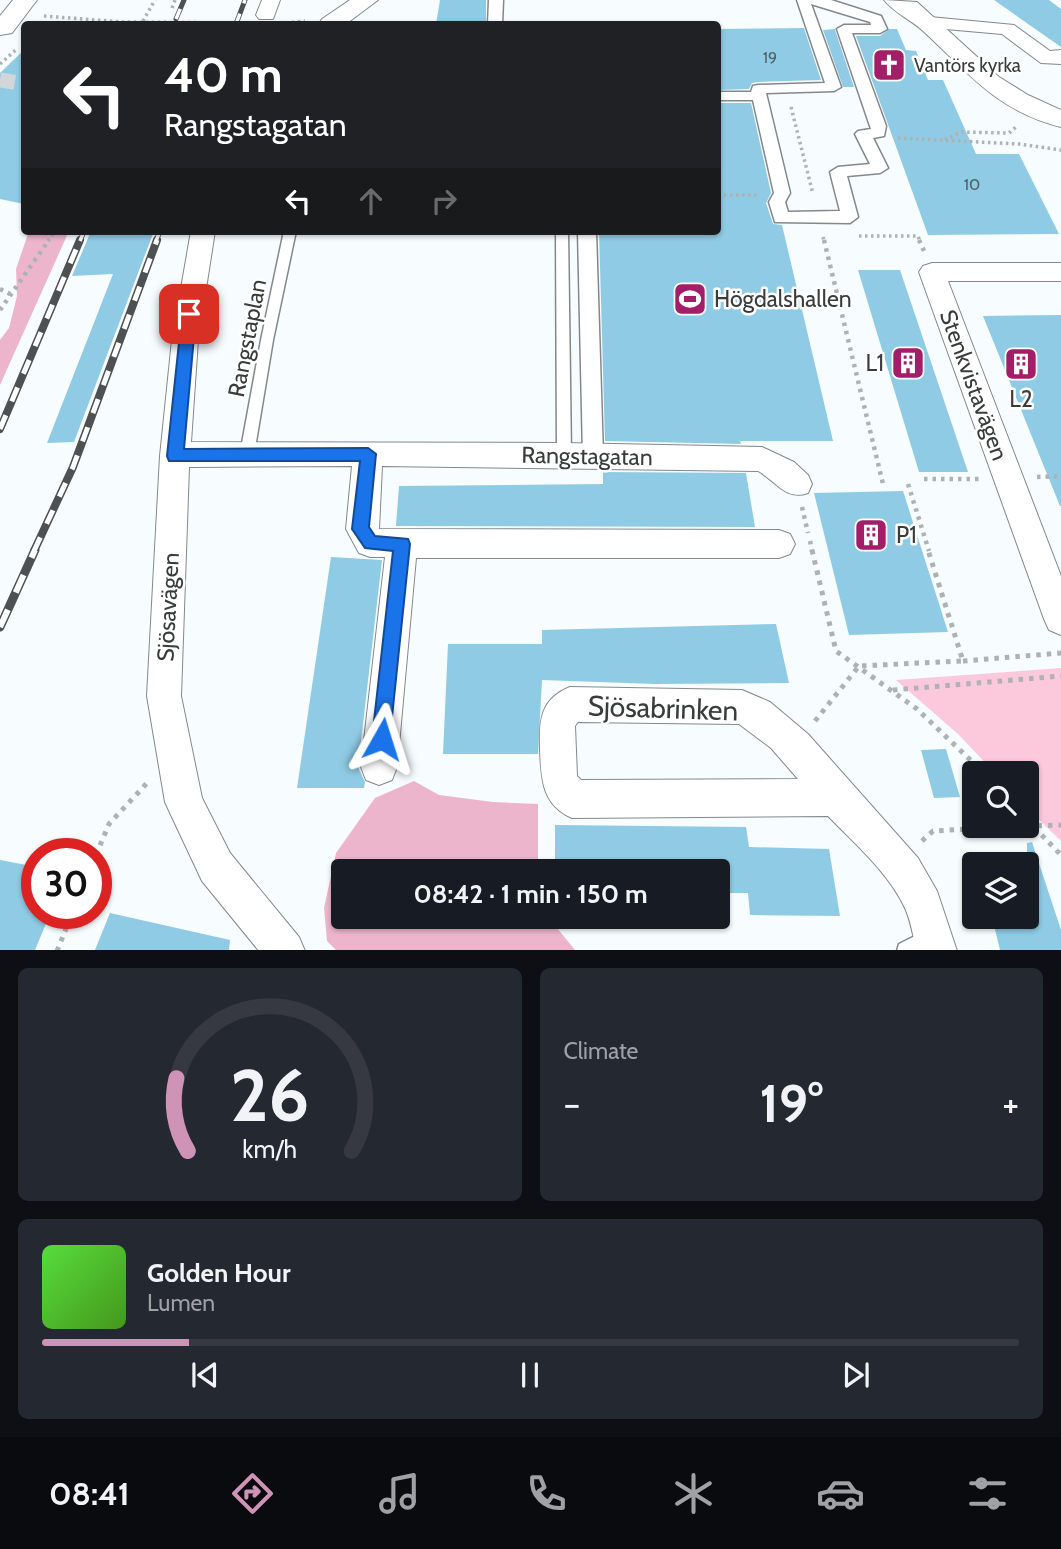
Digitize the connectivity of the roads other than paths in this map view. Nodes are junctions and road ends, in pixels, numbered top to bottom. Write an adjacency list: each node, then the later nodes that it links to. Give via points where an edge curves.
1 (366, 0): 4 (street)
2 (496, 0): 5 (street)
3 (897, 0): 6 (street)
4 (340, 21)
5 (495, 21)
6 (930, 23): 7 (street, via 1007,29 1048,59); 10 (street, via 997,88)
7 (1061, 58)
8 (721, 96): 9 (street)
9 (760, 96): 9 (street, via 782,193 777,202 780,218 850,218 838,172 880,167 863,134 879,133 844,29 880,29 876,19 818,0 803,1 834,88 758,89)
10 (1061, 119)
11 (202, 235): 19 (street, Sjösavägen, via 185,340)
12 (289, 235): 16 (lane, Rangstaplan)
13 (562, 235): 18 (lane)
14 (587, 235): 18 (street)
15 (1061, 272): 23 (street, Stenkvistavägen, via 932,272)
16 (247, 454): 17 (street, Rangstagatan); 19 (street, Rangstagatan)
17 (368, 454): 18 (street, Rangstagatan); 21 (street, via 361,529 370,543)
18 (579, 455): 20 (street, Rangstagatan, via 762,460)
19 (175, 456): 27 (street, Sjösavägen, via 164,696 184,802 216,867)
20 (797, 484)
21 (402, 544): 22 (street); 24 (street)
22 (779, 544)
23 (1061, 620)
24 (379, 767)
25 (836, 797): 25 (street, Sjösabrinken, via 572,799 559,782 557,721 570,704 741,708 763,716 787,738); 26 (street, Sjösabrinken, via 899,864 921,900)
26 (925, 946)
27 (285, 950)

